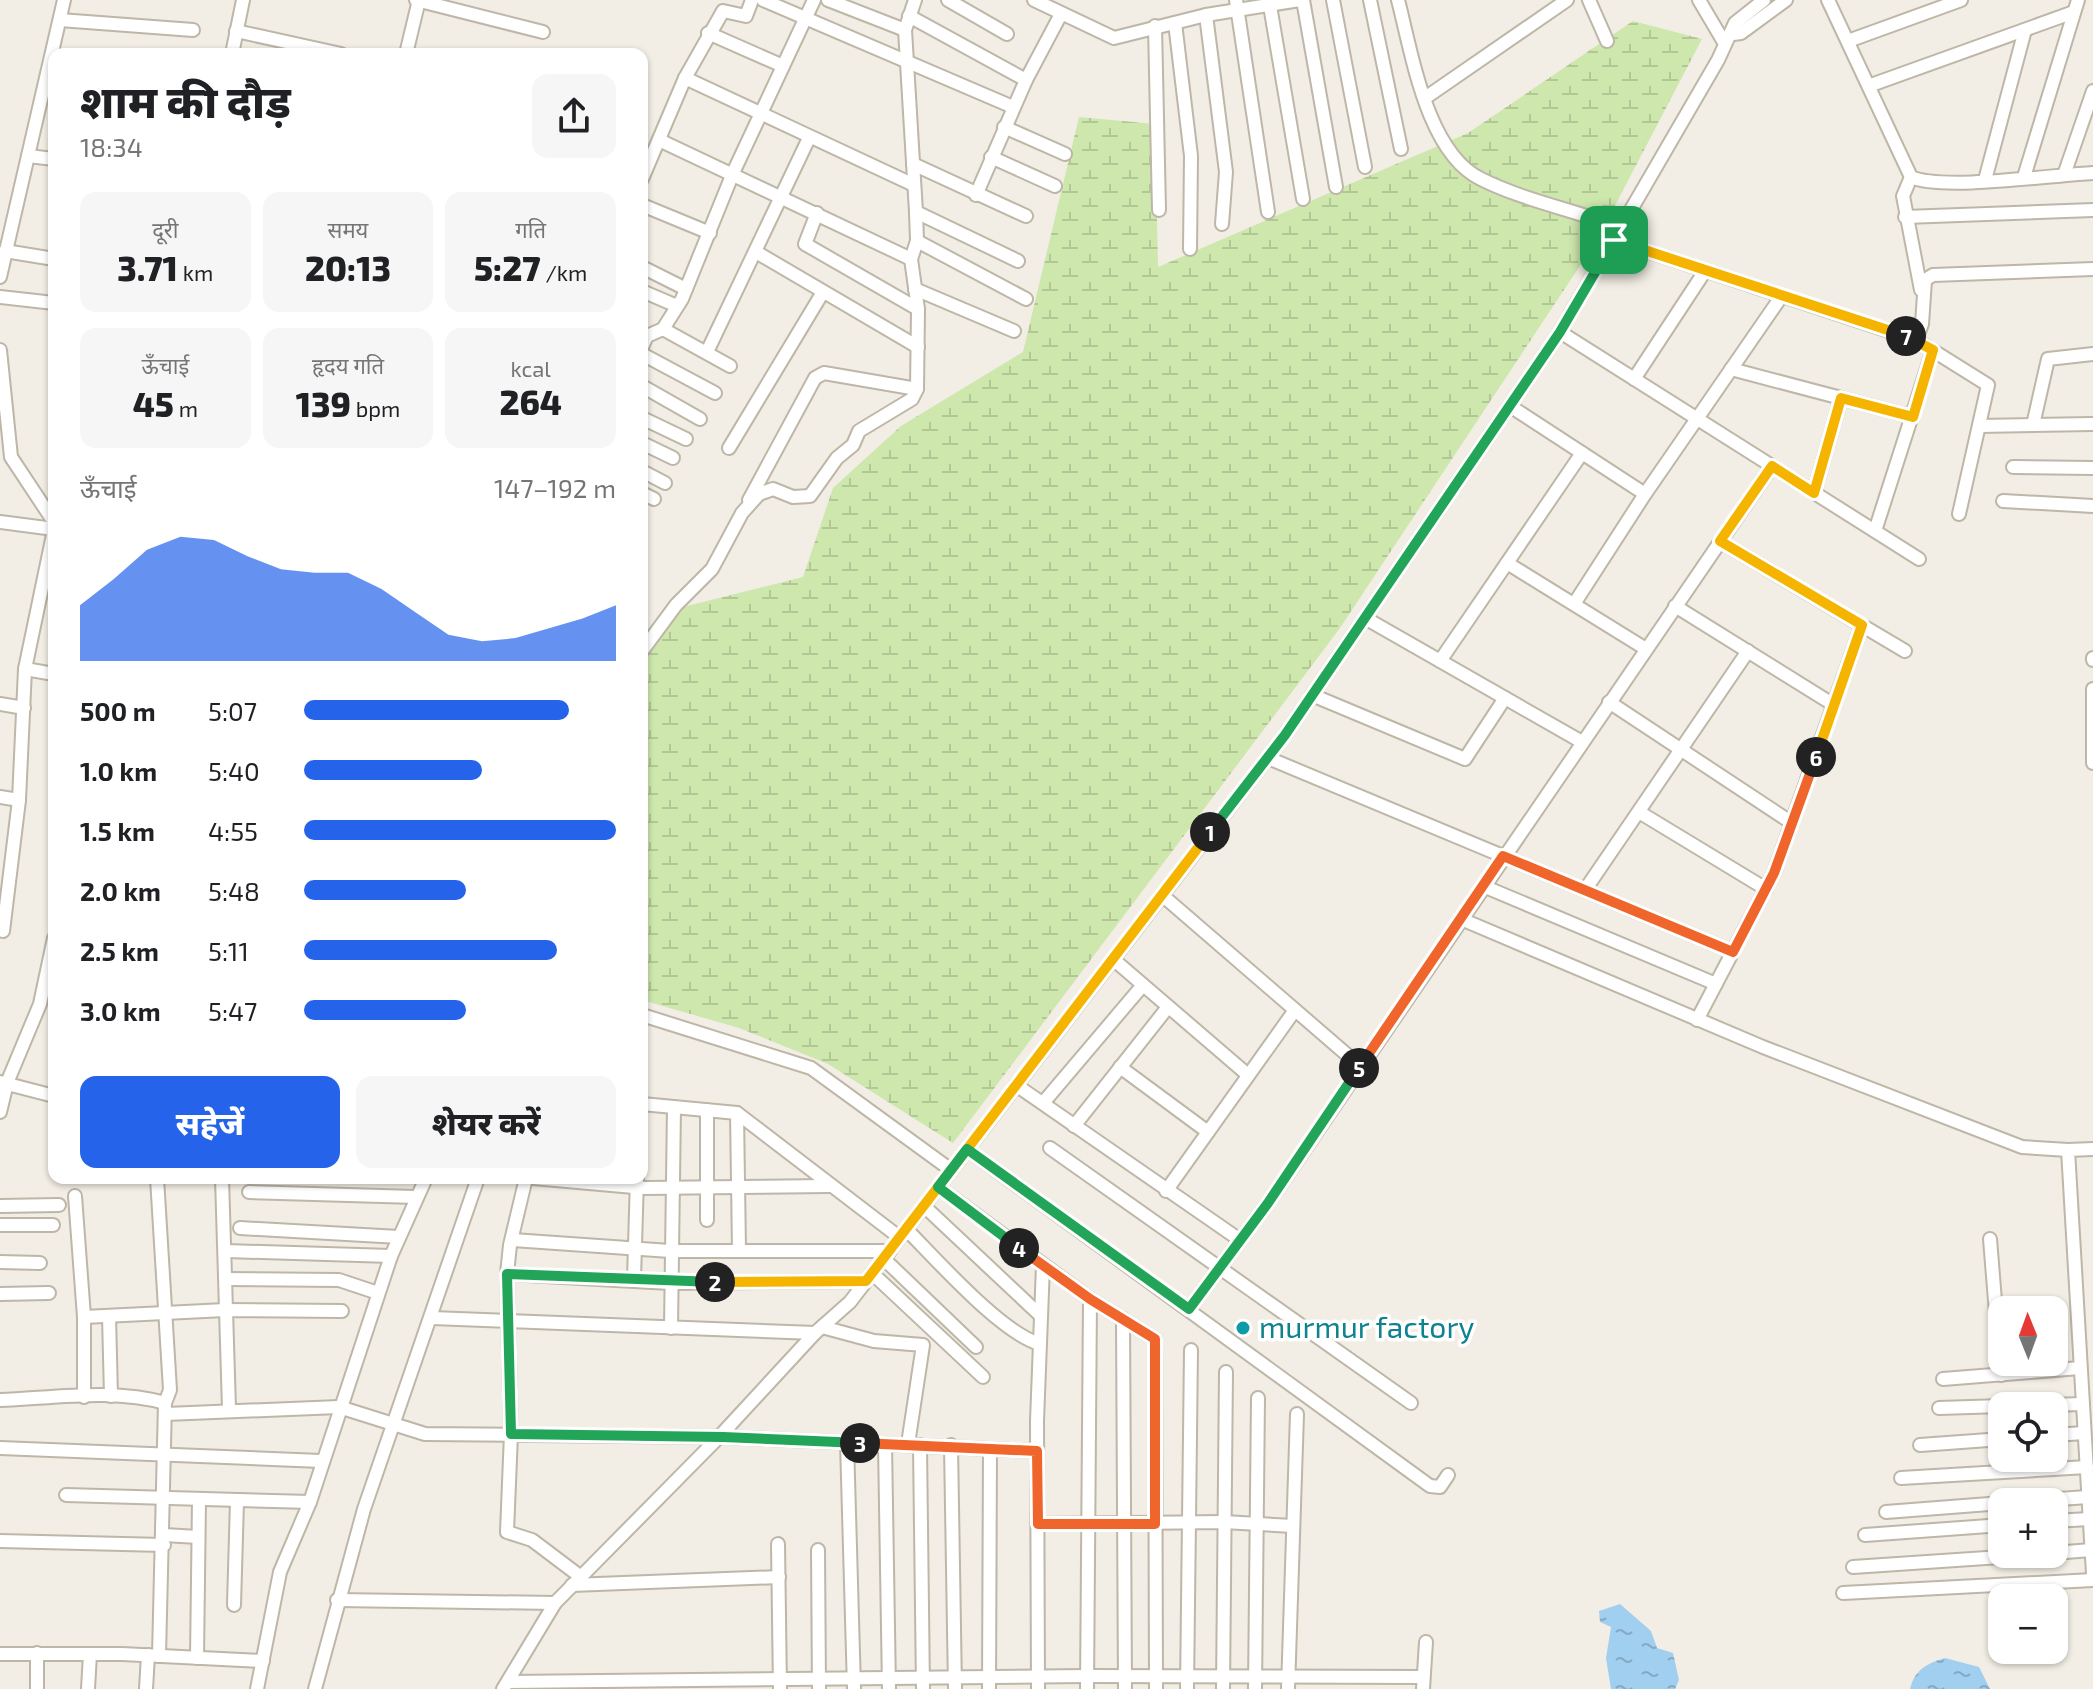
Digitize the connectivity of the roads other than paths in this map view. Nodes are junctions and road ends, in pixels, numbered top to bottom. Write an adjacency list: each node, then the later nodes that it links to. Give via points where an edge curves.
1 (64, 0): 28 (street)
2 (243, 0): 35 (street)
3 (418, 0): 36 (street); 45 (street)
4 (752, 0): 37 (street, via 746,16 723,11)
5 (763, 0): 29 (street)
6 (814, 0): 29 (street)
7 (828, 0): 33 (street)
8 (914, 0): 27 (street)
9 (948, 0): 38 (street)
10 (1034, 0): 25 (street)
11 (1302, 0): 22 (street); 77 (street)
12 (1333, 0): 68 (street)
13 (1370, 0): 61 (street)
14 (1398, 0): 53 (street)
15 (1567, 0): 53 (street)
16 (1589, 0): 40 (street)
17 (1699, 0): 39 (street)
18 (1764, 0): 39 (street, via 1735,23)
19 (1786, 0): 39 (street)
20 (1828, 0): 41 (street)
21 (1961, 0): 41 (street)
22 (1270, 3): 23 (street); 80 (street)
23 (1237, 5): 26 (street); 85 (street)
24 (2076, 6): 34 (street); 73 (street)
25 (1061, 14): 31 (street, via 1114,38); 50 (street)
26 (1206, 15): 30 (street); 89 (street, via 1226,172)
27 (909, 16): 33 (street); 50 (street)
28 (60, 20): 32 (street); 42 (street)
29 (803, 20): 46 (street); 47 (street)
30 (1175, 23): 31 (street); 93 (street, via 1191,156)
31 (1155, 26): 82 (street)
32 (193, 30)
33 (905, 30): 46 (street)
34 (2025, 30): 51 (street); 74 (street)
35 (236, 31): 43 (street); 44 (street)
36 (543, 32)
37 (708, 33): 47 (street); 49 (street)
38 (1007, 34)
39 (1729, 39): 91 (street)
40 (1607, 41)
41 (1848, 41): 51 (street)
42 (54, 48)
43 (233, 48)
44 (314, 48)
45 (407, 48)
46 (906, 64): 54 (street); 66 (street)
47 (783, 66): 57 (street)
48 (48, 75): 55 (street)
49 (685, 78): 57 (street); 60 (street)
50 (1026, 80): 54 (street)
51 (1871, 85): 72 (street)
52 (2093, 91): 71 (street)
53 (1425, 98): 91 (street, via 1453,157 1472,174)
54 (1013, 107): 58 (street)
55 (39, 110): 56 (street); 63 (street)
56 (48, 111)
57 (761, 113): 59 (street); 69 (street)
58 (1004, 127): 62 (street); 64 (street)
59 (809, 138): 75 (street); 79 (street)
60 (659, 140): 67 (street); 69 (street)
61 (1401, 149)
62 (1065, 154)
63 (28, 156): 65 (street); 94 (street)
64 (991, 157): 76 (street); 78 (street)
65 (48, 158)
66 (913, 164): 75 (street); 78 (street)
67 (648, 165)
68 (1365, 167)
69 (733, 173): 79 (street); 90 (street)
70 (2093, 173): 71 (street)
71 (2064, 175): 73 (street)
72 (1911, 177): 74 (street); 88 (street, via 1903,189)
73 (2024, 177): 74 (street)
74 (1985, 180)
75 (914, 185): 84 (street)
76 (1055, 186)
77 (1336, 187)
78 (976, 195): 87 (street)
79 (781, 196): 86 (street); 95 (street)
80 (1303, 199)
81 (648, 207): 90 (street)
82 (1159, 210)
83 (2093, 210): 88 (street)
84 (916, 212): 92 (street); 98 (street)
85 (1268, 212)
86 (817, 213): 97 (street); 113 (street, via 805,244)
87 (1026, 216)
88 (1905, 217): 111 (street)
89 (1222, 224)
90 (710, 233): 103 (street)
91 (1618, 234): 101 (street); 116 (street)
92 (917, 241): 97 (street); 109 (street)
93 (1190, 249)
94 (5, 251): 96 (street); 102 (street)
95 (756, 252): 105 (street); 122 (street)
96 (48, 258)
97 (911, 259): 104 (street)
98 (1018, 261)
99 (2093, 269): 111 (street, via 1933,275 1925,280)
100 (648, 270): 103 (street)
101 (1705, 271): 108 (street); 127 (street)
102 (0, 277)
103 (686, 289): 112 (street)
104 (915, 289): 113 (street); 115 (street)
105 (823, 292): 119 (street); 142 (street)
106 (648, 294): 112 (street)
107 (0, 297): 110 (street)
108 (1781, 297): 118 (street); 126 (street)
109 (1026, 299)
110 (48, 302)
111 (1924, 304): 118 (street)
112 (677, 306): 114 (street)
113 (918, 309): 119 (street)
114 (663, 329): 117 (street); 122 (street)
115 (1014, 331)
116 (1560, 332): 127 (street); 132 (street)
117 (648, 336)
118 (1916, 340): 121 (street)
119 (918, 347): 129 (street)
120 (0, 350): 154 (street, via 11,457)
121 (1933, 350): 133 (street); 139 (street, via 1988,385)
122 (707, 352): 125 (street)
123 (2093, 354): 138 (street, via 2048,359)
124 (648, 357): 130 (street)
125 (730, 366)
126 (1731, 369): 131 (street); 135 (street)
127 (1634, 379): 135 (street)
128 (648, 389): 134 (street)
129 (917, 389): 155 (street, via 912,399 859,431 810,496 766,491); 155 (street, via 824,373 815,378)
130 (715, 393)
131 (1841, 398): 133 (street); 150 (street)
132 (1510, 406): 143 (street); 166 (street)
133 (1913, 417): 159 (street)
134 (700, 419)
135 (1697, 419): 145 (street); 151 (street)
136 (648, 421): 140 (street)
137 (2093, 424): 138 (street)
138 (2033, 425): 139 (street)
139 (1979, 426): 156 (street)
140 (686, 439)
141 (648, 446): 144 (street)
142 (729, 448)
143 (1582, 453): 151 (street); 163 (street)
144 (673, 458)
145 (1772, 466): 150 (street); 160 (street)
146 (2013, 467): 147 (street)
147 (2093, 468)
148 (648, 474): 149 (street)
149 (665, 483)
150 (1814, 493): 159 (street)
151 (1645, 494): 164 (street)
152 (2003, 501): 153 (street)
153 (2093, 506)
154 (48, 513)
155 (742, 513): 168 (street, via 712,569)
156 (1959, 514)
157 (0, 522): 158 (street)
158 (48, 529)
159 (1875, 531): 162 (street)
160 (1720, 541): 165 (street); 167 (street)
161 (48, 559): 173 (street)
162 (1919, 559)
163 (1507, 563): 164 (street); 172 (street)
164 (1574, 604): 169 (street)
165 (1675, 606): 169 (street); 170 (street)
166 (1365, 618): 172 (street); 176 (street)
167 (1862, 625): 171 (street); 180 (street)
168 (648, 643)
169 (1646, 649): 178 (street)
170 (1748, 651): 180 (street); 184 (street)
171 (1905, 651)
172 (1440, 661): 177 (street)
173 (25, 669): 174 (street); 181 (street)
174 (48, 673)
175 (2093, 689): 182 (street)
176 (1312, 695): 177 (street, via 1465,759); 185 (street)
177 (1505, 698): 183 (street)
178 (1609, 702): 183 (street); 184 (street)
179 (0, 704): 181 (street)
180 (1834, 705): 190 (street)
181 (24, 708): 188 (street)
182 (2093, 712): 186 (street)
183 (1582, 742): 191 (street)
184 (1682, 750): 189 (street); 190 (street)
185 (1268, 758): 191 (street); 196 (street)
186 (2093, 763)
187 (0, 797): 188 (street)
188 (19, 800): 192 (street)
189 (1639, 812): 194 (street); 195 (street)
190 (1792, 823): 194 (street)
191 (1503, 856): 193 (street); 195 (street)
192 (4, 886): 198 (street)
193 (1483, 886): 197 (street); 202 (street)
194 (1766, 889): 199 (street)
195 (1585, 890): 199 (street)
196 (1162, 895): 200 (street); 205 (street)
197 (1461, 919): 207 (street); 208 (street)
198 (0, 930)
199 (1733, 952): 202 (street)
200 (1113, 959): 203 (street); 212 (street)
201 (48, 967): 211 (street, via 40,1004)
202 (1716, 984): 207 (street)
203 (1143, 985): 204 (street); 214 (street)
204 (1168, 1007): 209 (street); 210 (street)
205 (1295, 1010): 208 (street); 210 (street)
206 (648, 1017): 226 (street, via 811,1068)
207 (1697, 1020): 225 (street, via 2022,1147)
208 (1360, 1066): 254 (street)
209 (1120, 1067): 220 (street); 221 (street)
210 (1248, 1075): 221 (street)
211 (3, 1083): 213 (street); 218 (street)
212 (1016, 1085): 214 (street); 223 (street)
213 (48, 1094)
214 (1043, 1103): 220 (street)
215 (648, 1105): 216 (street)
216 (674, 1107): 217 (street); 235 (street)
217 (707, 1110): 219 (street); 236 (street)
218 (0, 1112)
219 (737, 1113): 234 (street); 237 (street)
220 (1074, 1126): 239 (street)
221 (1208, 1132): 239 (street)
222 (1050, 1148): 264 (street)
223 (967, 1149): 226 (street); 275 (street)
224 (2093, 1149): 225 (street)
225 (2068, 1150): 290 (street)
226 (951, 1170): 238 (street)
227 (157, 1184): 278 (street)
228 (222, 1184): 256 (street)
229 (423, 1184): 242 (street)
230 (476, 1184): 282 (street)
231 (525, 1184): 253 (street)
232 (637, 1184): 255 (street)
233 (648, 1184): 235 (street)
234 (829, 1186): 237 (street); 250 (street)
235 (671, 1187): 236 (street); 257 (street)
236 (707, 1187): 237 (street); 246 (street)
237 (740, 1187): 258 (street)
238 (938, 1187): 245 (street); 263 (street)
239 (1166, 1191): 254 (street)
240 (249, 1192): 242 (street)
241 (75, 1196): 281 (street)
242 (416, 1197): 251 (street)
243 (59, 1205): 244 (street)
244 (0, 1206)
245 (924, 1206): 250 (street); 280 (street)
246 (707, 1220)
247 (0, 1225): 248 (street)
248 (53, 1225)
249 (240, 1228): 251 (street)
250 (903, 1233): 259 (street); 287 (street, via 1007,1326)
251 (399, 1237): 260 (street)
252 (1990, 1239): 273 (street)
253 (513, 1240): 255 (street); 265 (street)
254 (1240, 1240): 264 (street)
255 (634, 1250): 257 (street); 268 (street)
256 (226, 1251): 260 (street); 267 (street)
257 (670, 1251): 258 (street); 269 (street)
258 (739, 1251): 259 (street)
259 (887, 1255): 266 (street); 288 (street)
260 (391, 1256): 271 (street)
261 (0, 1262): 262 (street)
262 (40, 1263)
263 (1043, 1265): 274 (street); 280 (street)
264 (1220, 1268): 275 (street); 300 (street)
265 (507, 1274): 268 (street); 284 (street)
266 (869, 1277): 269 (street); 286 (street); 294 (street)
267 (226, 1279): 271 (street, via 339,1280); 276 (street)
268 (634, 1279): 269 (street)
269 (670, 1283): 285 (street)
270 (49, 1293): 272 (street)
271 (378, 1293): 304 (street)
272 (0, 1294)
273 (1995, 1296)
274 (1090, 1299): 283 (street); 340 (street)
275 (1189, 1309): 325 (street, via 1430,1486 1440,1487)
276 (225, 1310): 277 (street); 278 (street); 307 (street)
277 (342, 1311)
278 (165, 1312): 279 (street); 305 (street, via 170,1390)
279 (109, 1316): 281 (street); 296 (street)
280 (1041, 1316): 287 (street)
281 (84, 1317): 297 (street)
282 (432, 1318): 284 (street); 309 (street)
283 (1123, 1319): 343 (street); 344 (street, via 1155,1339)
284 (509, 1322): 285 (street); 310 (street)
285 (671, 1328): 286 (street)
286 (818, 1330): 311 (street); 316 (street, via 923,1345)
287 (1040, 1344): 321 (street)
288 (976, 1347)
289 (1191, 1350): 338 (street)
290 (2080, 1368): 291 (street); 302 (street)
291 (2068, 1369)
292 (1226, 1372): 339 (street)
293 (1988, 1376): 295 (street)
294 (983, 1377)
295 (1943, 1379)
296 (111, 1396): 297 (street); 305 (street, via 148,1398)
297 (84, 1397): 299 (street)
298 (1258, 1398): 341 (street)
299 (0, 1400)
300 (1411, 1403)
301 (2068, 1404): 302 (street)
302 (2083, 1404): 313 (street)
303 (1988, 1406): 306 (street)
304 (339, 1407): 307 (street); 309 (street); 323 (street)
305 (165, 1408): 307 (street); 322 (street)
306 (1939, 1408)
307 (229, 1409)
308 (1297, 1414): 345 (street)
309 (395, 1422): 310 (street, via 425,1434); 361 (street)
310 (511, 1434): 311 (street); 359 (street, via 507,1532 532,1540)
311 (719, 1437): 314 (street); 359 (street)
312 (1988, 1440): 317 (street)
313 (2087, 1440): 324 (street)
314 (847, 1442): 315 (street); 387 (street)
315 (885, 1444): 316 (street); 388 (street)
316 (914, 1445): 318 (street); 389 (street)
317 (1920, 1445)
318 (950, 1446): 320 (street); 371 (street)
319 (0, 1448): 322 (street)
320 (990, 1449): 321 (street); 372 (street)
321 (1037, 1451): 342 (street)
322 (166, 1454): 323 (street); 329 (street)
323 (321, 1461): 333 (street)
324 (2087, 1467): 326 (street); 328 (street)
325 (1448, 1475)
326 (1901, 1478)
327 (66, 1495): 329 (street)
328 (2088, 1497): 330 (street); 336 (street)
329 (165, 1498): 331 (street); 349 (street)
330 (2068, 1498)
331 (199, 1500): 332 (street); 348 (street)
332 (237, 1501): 333 (street); 363 (street)
333 (310, 1502): 370 (street, via 280,1572)
334 (1988, 1504): 335 (street)
335 (1886, 1512)
336 (2089, 1519): 337 (street); 353 (street)
337 (2068, 1520)
338 (1189, 1522): 339 (street); 344 (street); 377 (street)
339 (1224, 1522): 341 (street); 378 (street)
340 (1088, 1523): 342 (street); 343 (street); 374 (street)
341 (1257, 1523): 345 (street); 379 (street)
342 (1038, 1524): 373 (street)
343 (1122, 1524): 344 (street); 375 (street)
344 (1155, 1524): 376 (street)
345 (1293, 1526): 380 (street)
346 (1988, 1526): 347 (street)
347 (1865, 1535)
348 (198, 1537): 349 (street); 369 (street)
349 (164, 1540): 350 (street); 368 (street)
350 (0, 1541)
351 (778, 1544): 357 (street)
352 (818, 1550): 386 (street)
353 (2091, 1550): 354 (street); 358 (street)
354 (2068, 1552)
355 (1988, 1558): 356 (street)
356 (1853, 1567)
357 (779, 1577): 359 (street); 385 (street)
358 (2093, 1577): 360 (street)
359 (576, 1581): 362 (street)
360 (1843, 1593)
361 (337, 1600): 362 (street); 396 (street)
362 (555, 1603): 391 (street)
363 (234, 1605)
364 (1426, 1642): 382 (street)
365 (37, 1653): 366 (street); 367 (street); 392 (street)
366 (0, 1654)
367 (90, 1654): 368 (street); 393 (street)
368 (154, 1656): 369 (street); 394 (street)
369 (197, 1658): 370 (street)
370 (263, 1661): 395 (street)
371 (955, 1683): 372 (street); 389 (street)
372 (988, 1683): 373 (street)
373 (1038, 1683): 374 (street)
374 (1087, 1683): 375 (street)
375 (1125, 1683): 376 (street)
376 (1156, 1683): 377 (street)
377 (1187, 1683): 378 (street)
378 (1223, 1683): 379 (street)
379 (1255, 1683): 380 (street)
380 (1288, 1683): 381 (street)
381 (1353, 1683): 382 (street)
382 (1423, 1683)
383 (718, 1684): 384 (street); 390 (street)
384 (752, 1684): 385 (street)
385 (779, 1684): 386 (street)
386 (819, 1684): 387 (street)
387 (854, 1684): 388 (street)
388 (889, 1684): 389 (street)
389 (923, 1684)
390 (656, 1685): 391 (street)
391 (505, 1686)
392 (37, 1689)
393 (88, 1689)
394 (146, 1689)
395 (257, 1689)
396 (315, 1689)

